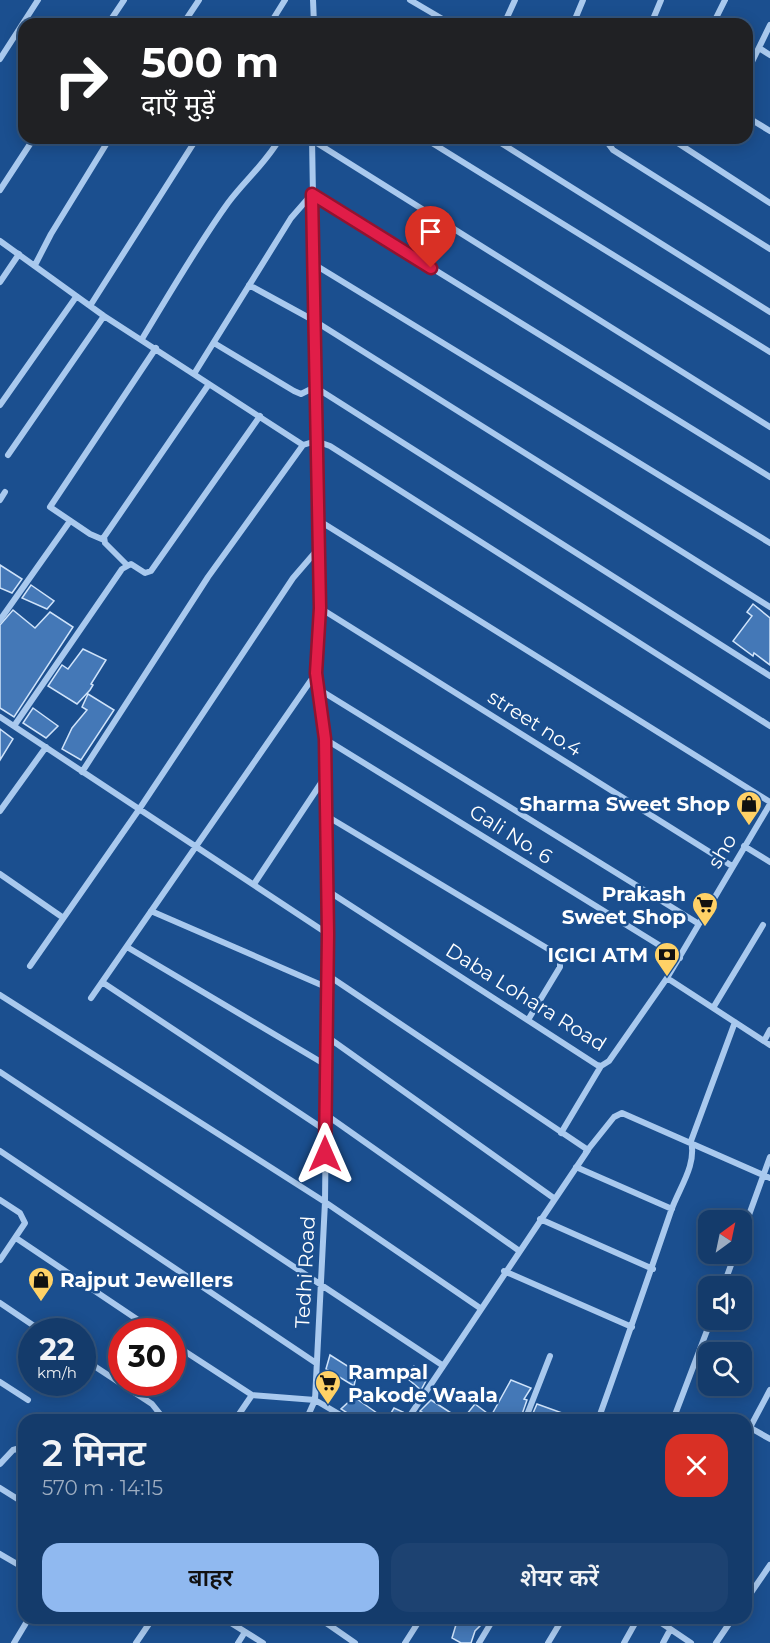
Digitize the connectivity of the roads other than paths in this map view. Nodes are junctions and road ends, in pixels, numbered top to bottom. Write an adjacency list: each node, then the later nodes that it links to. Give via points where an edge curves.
1 (38, 0): 12 (street)
2 (124, 0): 13 (street)
3 (199, 0): 14 (street)
4 (285, 0): 15 (street)
5 (313, 0): 16 (street)
6 (410, 0): 11 (street)
7 (515, 0): 18 (street)
8 (583, 0): 19 (street)
9 (661, 0): 20 (street)
10 (724, 0): 21 (street)
11 (418, 2): 17 (street)
12 (26, 18)
13 (112, 18)
14 (187, 18)
15 (274, 18)
16 (314, 18)
17 (442, 18)
18 (507, 18)
19 (576, 18)
20 (654, 18)
21 (716, 18)
22 (770, 25): 24 (street)
23 (18, 30): 26 (street)
24 (759, 48): 25 (street); 27 (street)
25 (770, 55)
26 (1, 56)
27 (753, 60)
28 (753, 121): 29 (street)
29 (770, 131)
30 (30, 144): 40 (street)
31 (106, 144): 47 (street)
32 (193, 144): 51 (street)
33 (276, 144): 55 (street, via 243,182 204,237)
34 (312, 144): 41 (street, Tedhi Road)
35 (320, 144): 64 (street)
36 (434, 144): 58 (street)
37 (504, 144): 52 (street)
38 (608, 144): 44 (street)
39 (679, 144): 42 (street)
40 (0, 190)
41 (312, 194): 46 (street, Tedhi Road); 49 (street, via 291,218); 68 (street)
42 (770, 203)
43 (0, 241): 45 (street)
44 (770, 249)
45 (19, 254): 47 (street); 48 (street)
46 (312, 263): 54 (street, Tedhi Road); 74 (street)
47 (35, 265): 50 (street)
48 (0, 282)
49 (249, 285): 54 (street); 56 (street)
50 (76, 297): 51 (street); 62 (street)
51 (90, 306): 53 (street)
52 (770, 312)
53 (104, 316): 55 (street); 67 (street)
54 (313, 320): 61 (street, Tedhi Road); 77 (street)
55 (142, 339): 57 (street)
56 (214, 343): 59 (street); 61 (street, via 294,391 301,394)
57 (156, 348): 59 (street); 71 (street, via 50,507)
58 (770, 352)
59 (194, 374): 60 (street)
60 (209, 384): 63 (street); 73 (street)
61 (315, 387): 65 (street, Tedhi Road); 81 (street)
62 (0, 405)
63 (260, 416): 66 (street); 76 (street, via 151,570 144,573)
64 (770, 427)
65 (316, 441): 66 (street); 72 (street, Tedhi Road); 85 (street, via 340,452)
66 (303, 445): 88 (street, via 202,587)
67 (8, 455)
68 (770, 477)
69 (5, 492): 70 (street)
70 (0, 500)
71 (70, 520): 73 (street); 79 (street)
72 (318, 520): 75 (street, Tedhi Road); 90 (street)
73 (104, 540): 76 (street)
74 (770, 543)
75 (318, 549): 78 (street, Tedhi Road); 92 (street, via 293,578)
76 (127, 565): 84 (street)
77 (770, 607)
78 (320, 608): 80 (street, Tedhi Road); 97 (street, street no.4)
79 (0, 620)
80 (316, 673): 82 (street, Tedhi Road); 94 (street)
81 (770, 676)
82 (320, 690): 86 (street, Tedhi Road); 103 (street)
83 (0, 717): 84 (street)
84 (14, 726): 87 (street)
85 (770, 726)
86 (325, 739): 89 (street, Tedhi Road); 107 (street, Gali No. 6)
87 (46, 747): 88 (street); 91 (street)
88 (82, 772): 92 (street)
89 (325, 776): 93 (street, Tedhi Road); 99 (street)
90 (770, 803): 95 (street, sho)
91 (0, 811)
92 (138, 811): 94 (street); 102 (street)
93 (326, 815): 100 (street, Tedhi Road); 116 (street, via 560,956 560,967)
94 (196, 846): 99 (street); 101 (street)
95 (744, 846): 96 (street); 97 (street, sho)
96 (770, 862)
97 (732, 866): 103 (street, sho)
98 (0, 874): 102 (street)
99 (254, 884): 105 (street)
100 (327, 891): 105 (street, Tedhi Road); 116 (street, Daba Lohara Road)
101 (151, 911): 106 (street); 112 (street)
102 (62, 917): 108 (street)
103 (699, 924): 107 (street, sho)
104 (763, 925): 115 (street)
105 (328, 934): 109 (street, Tedhi Road)
106 (127, 947): 111 (street); 122 (street)
107 (680, 958): 110 (street, sho)
108 (30, 966)
109 (326, 974): 112 (street, Tedhi Road); 127 (street)
110 (667, 978): 115 (street); 123 (street, Daba Lohara Road)
111 (102, 982): 114 (street); 126 (street)
112 (326, 987): 119 (street, Tedhi Road)
113 (0, 995): 137 (street)
114 (91, 998)
115 (712, 1008): 117 (street)
116 (528, 1020): 123 (street, Daba Lohara Road)
117 (735, 1022): 120 (street); 128 (street)
118 (770, 1030): 120 (street)
119 (326, 1036): 122 (street, Tedhi Road); 135 (street)
120 (764, 1041): 121 (street)
121 (770, 1045)
122 (326, 1065): 125 (street, Tedhi Road)
123 (602, 1066): 127 (street)
124 (0, 1072): 146 (street)
125 (325, 1114): 126 (street, Tedhi Road); 142 (street)
126 (325, 1130): 137 (street, Tedhi Road)
127 (561, 1132): 130 (street, via 588,1150)
128 (691, 1141): 130 (street, via 622,1113 614,1117); 133 (street); 138 (street, via 693,1158)
129 (0, 1151): 155 (street)
130 (586, 1153): 132 (street)
131 (770, 1157): 133 (street)
132 (576, 1167): 135 (street); 138 (street)
133 (763, 1175): 134 (street); 139 (street)
134 (770, 1178)
135 (555, 1199): 140 (street)
136 (0, 1200): 141 (street, via 24,1218)
137 (325, 1202): 146 (street, Tedhi Road); 148 (street)
138 (672, 1209): 144 (street)
139 (751, 1210)
140 (540, 1219): 142 (street); 144 (street)
141 (15, 1238): 143 (street); 150 (street)
142 (518, 1250): 145 (street)
143 (0, 1260)
144 (654, 1269): 151 (street)
145 (504, 1271): 148 (street); 151 (street)
146 (321, 1285): 155 (street, Tedhi Road); 156 (street)
147 (0, 1304): 149 (street)
148 (480, 1308): 156 (street)
149 (22, 1318)
150 (135, 1318)
151 (632, 1327): 169 (street)
152 (707, 1330): 170 (street)
153 (186, 1352): 160 (street)
154 (550, 1356): 168 (street)
155 (316, 1363): 162 (street, Tedhi Road)
156 (442, 1365): 167 (street)
157 (96, 1367): 163 (street, via 152,1404)
158 (0, 1382): 161 (street)
159 (770, 1390): 171 (street)
160 (252, 1395): 162 (street); 164 (street)
161 (28, 1400)
162 (315, 1400): 165 (street); 166 (street)
163 (160, 1414)
164 (239, 1414)
165 (309, 1414)
166 (339, 1414)
167 (411, 1414)
168 (527, 1414)
169 (600, 1414)
170 (675, 1414)
171 (752, 1422)
172 (752, 1429): 173 (street)
173 (770, 1439)
174 (18, 1449): 175 (street)
175 (0, 1464)
176 (0, 1488): 177 (street)
177 (18, 1499)
178 (0, 1554): 179 (street)
179 (18, 1564)
180 (770, 1564): 181 (street)
181 (752, 1591)
182 (25, 1624): 194 (street)
183 (149, 1624): 195 (street)
184 (232, 1624): 193 (street)
185 (333, 1624): 198 (street)
186 (417, 1624): 199 (street)
187 (490, 1624): 200 (street)
188 (559, 1624): 201 (street)
189 (635, 1624): 202 (street)
190 (661, 1624): 192 (street)
191 (729, 1624): 205 (street)
192 (670, 1630): 203 (street); 204 (street)
193 (245, 1632): 196 (street); 197 (street)
194 (14, 1643)
195 (136, 1643)
196 (238, 1643)
197 (263, 1643)
198 (355, 1643)
199 (405, 1643)
200 (479, 1643)
201 (548, 1643)
202 (624, 1643)
203 (663, 1643)
204 (691, 1643)
205 (716, 1643)

